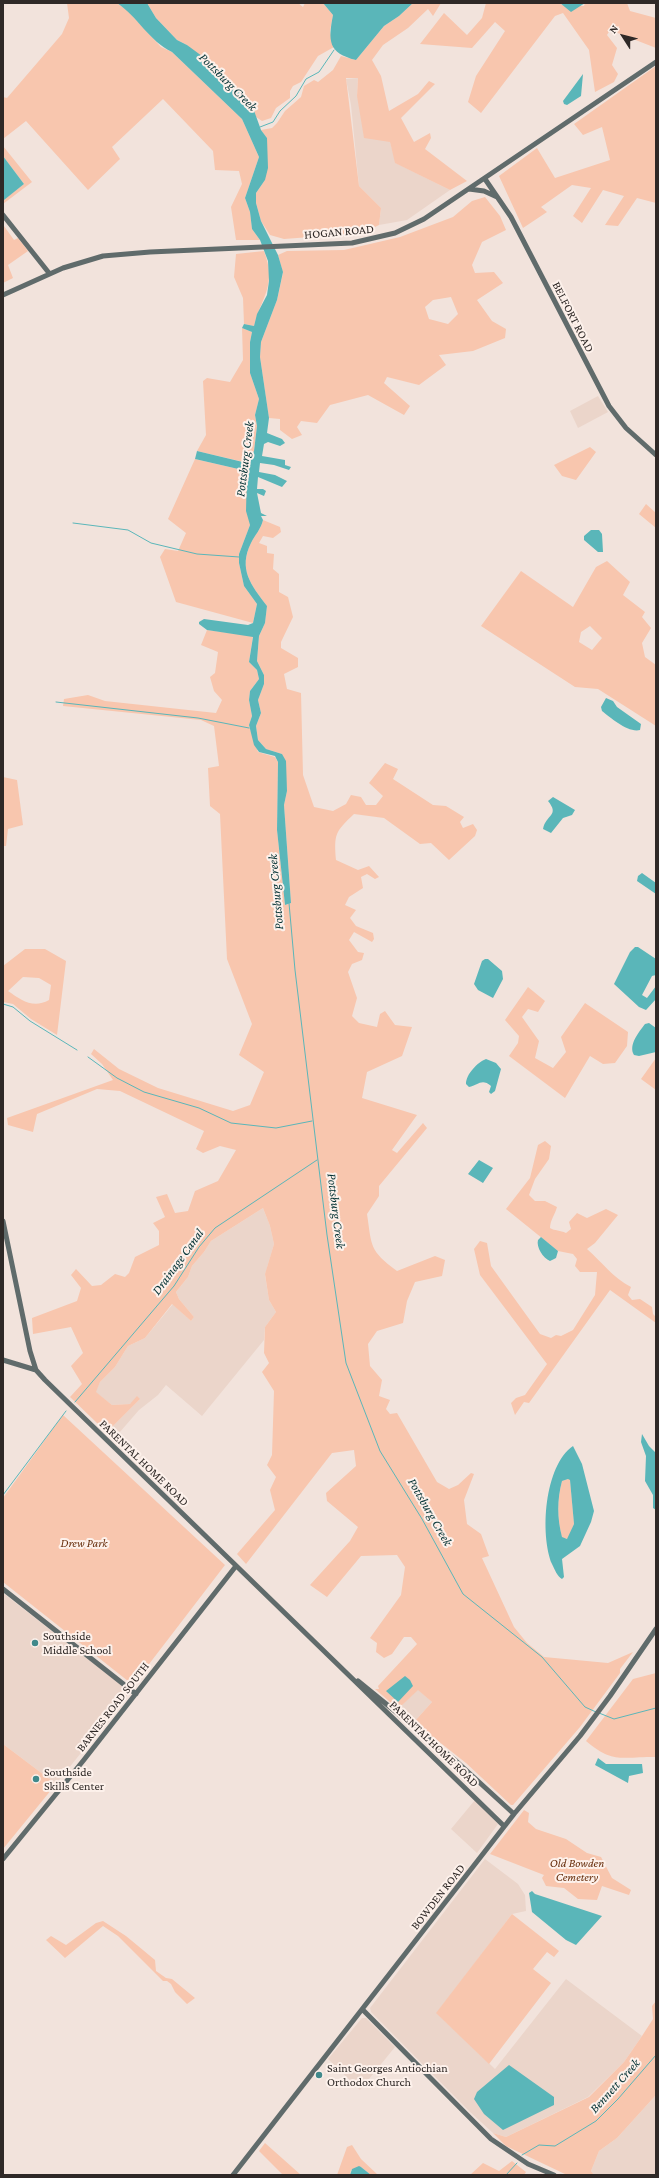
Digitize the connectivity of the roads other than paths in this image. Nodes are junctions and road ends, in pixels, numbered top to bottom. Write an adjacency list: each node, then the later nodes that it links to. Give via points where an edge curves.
1 (656, 62): 2 (main road, HOGAN ROAD)
2 (485, 178): 3 (main road, HOGAN ROAD); 4 (main road, BELFORT ROAD)
3 (469, 190): 4 (main road, via 484,191); 6 (main road, HOGAN ROAD, via 407,229 352,243 120,254 90,259)
4 (498, 197): 8 (main road, BELFORT ROAD, via 609,406 626,428)
5 (3, 215): 6 (main road)
6 (49, 273): 7 (main road, HOGAN ROAD)
7 (3, 295)
8 (656, 455)
9 (3, 1221): 11 (main road, PARENTAL HOME ROAD)
10 (3, 1360): 11 (main road)
11 (36, 1370): 12 (main road, PARENTAL HOME ROAD)
12 (236, 1566): 15 (main road, PARENTAL HOME ROAD); 16 (main road, BARNES ROAD SOUTH)
13 (3, 1589): 16 (main road)
14 (656, 1629): 19 (main road, BOWDEN ROAD, via 580,1736)
15 (350, 1676): 17 (main road, PARENTAL HOME ROAD); 18 (main road, PARENTAL HOME ROAD)
16 (136, 1694): 21 (main road, BARNES ROAD SOUTH)
17 (405, 1720): 18 (main road); 19 (main road, PARENTAL HOME ROAD, via 456,1761)
18 (401, 1725): 20 (main road, PARENTAL HOME ROAD)
19 (514, 1814): 20 (main road, BOWDEN ROAD)
20 (504, 1826): 22 (main road, BOWDEN ROAD)
21 (3, 1859)
22 (363, 2010): 23 (main road, BOWDEN ROAD); 24 (main road, via 491,2138 528,2164)
23 (233, 2175)
24 (554, 2175)

